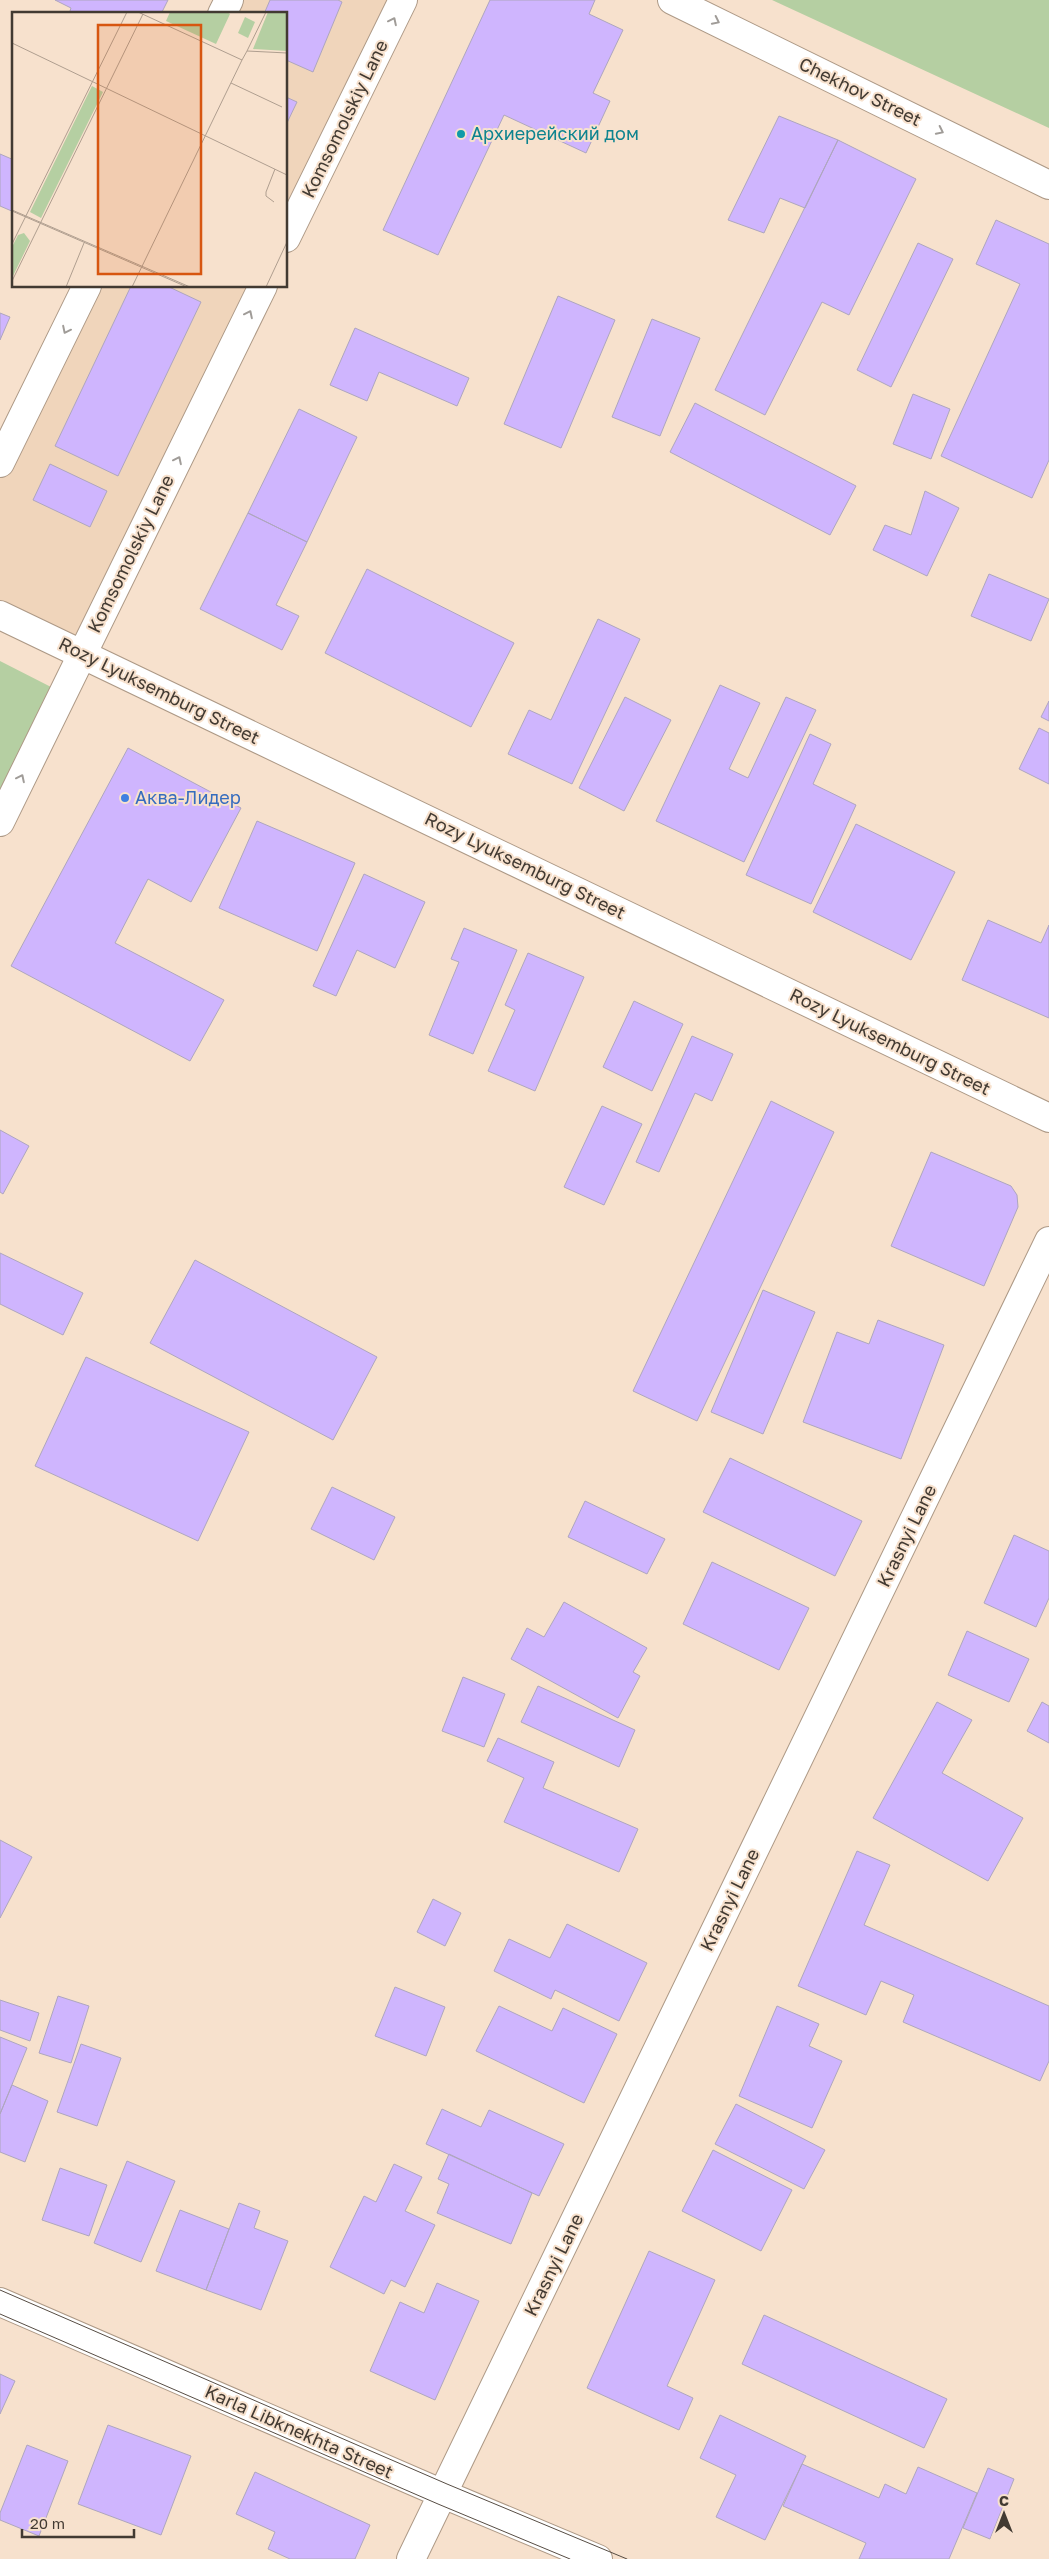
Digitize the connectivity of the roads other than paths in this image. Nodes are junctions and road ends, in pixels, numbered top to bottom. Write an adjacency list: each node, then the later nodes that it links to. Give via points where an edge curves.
1 (229, 0): 4 (street)
2 (403, 0): 6 (street, Komsomolskiy Lane, one-way to 2)
3 (672, 0): 5 (street, Chekhov Street, one-way to 5)
4 (223, 12)
5 (1049, 185)
6 (288, 234)
7 (86, 288): 9 (street, one-way to 9)
8 (262, 288): 11 (street, Komsomolskiy Lane, one-way to 8)
9 (0, 463)
10 (0, 614): 11 (street, Rozy Lyuksemburg Street)
11 (82, 654): 12 (street, Komsomolskiy Lane, one-way to 11); 13 (street, Rozy Lyuksemburg Street)
12 (0, 822)
13 (1049, 1118)
14 (1049, 1241): 16 (street, Krasnyi Lane)
15 (0, 2302): 16 (street, Karla Libknekhta Street)
16 (443, 2494): 17 (street, Krasnyi Lane); 18 (street, Karla Libknekhta Street)
17 (411, 2559)
18 (598, 2559)

